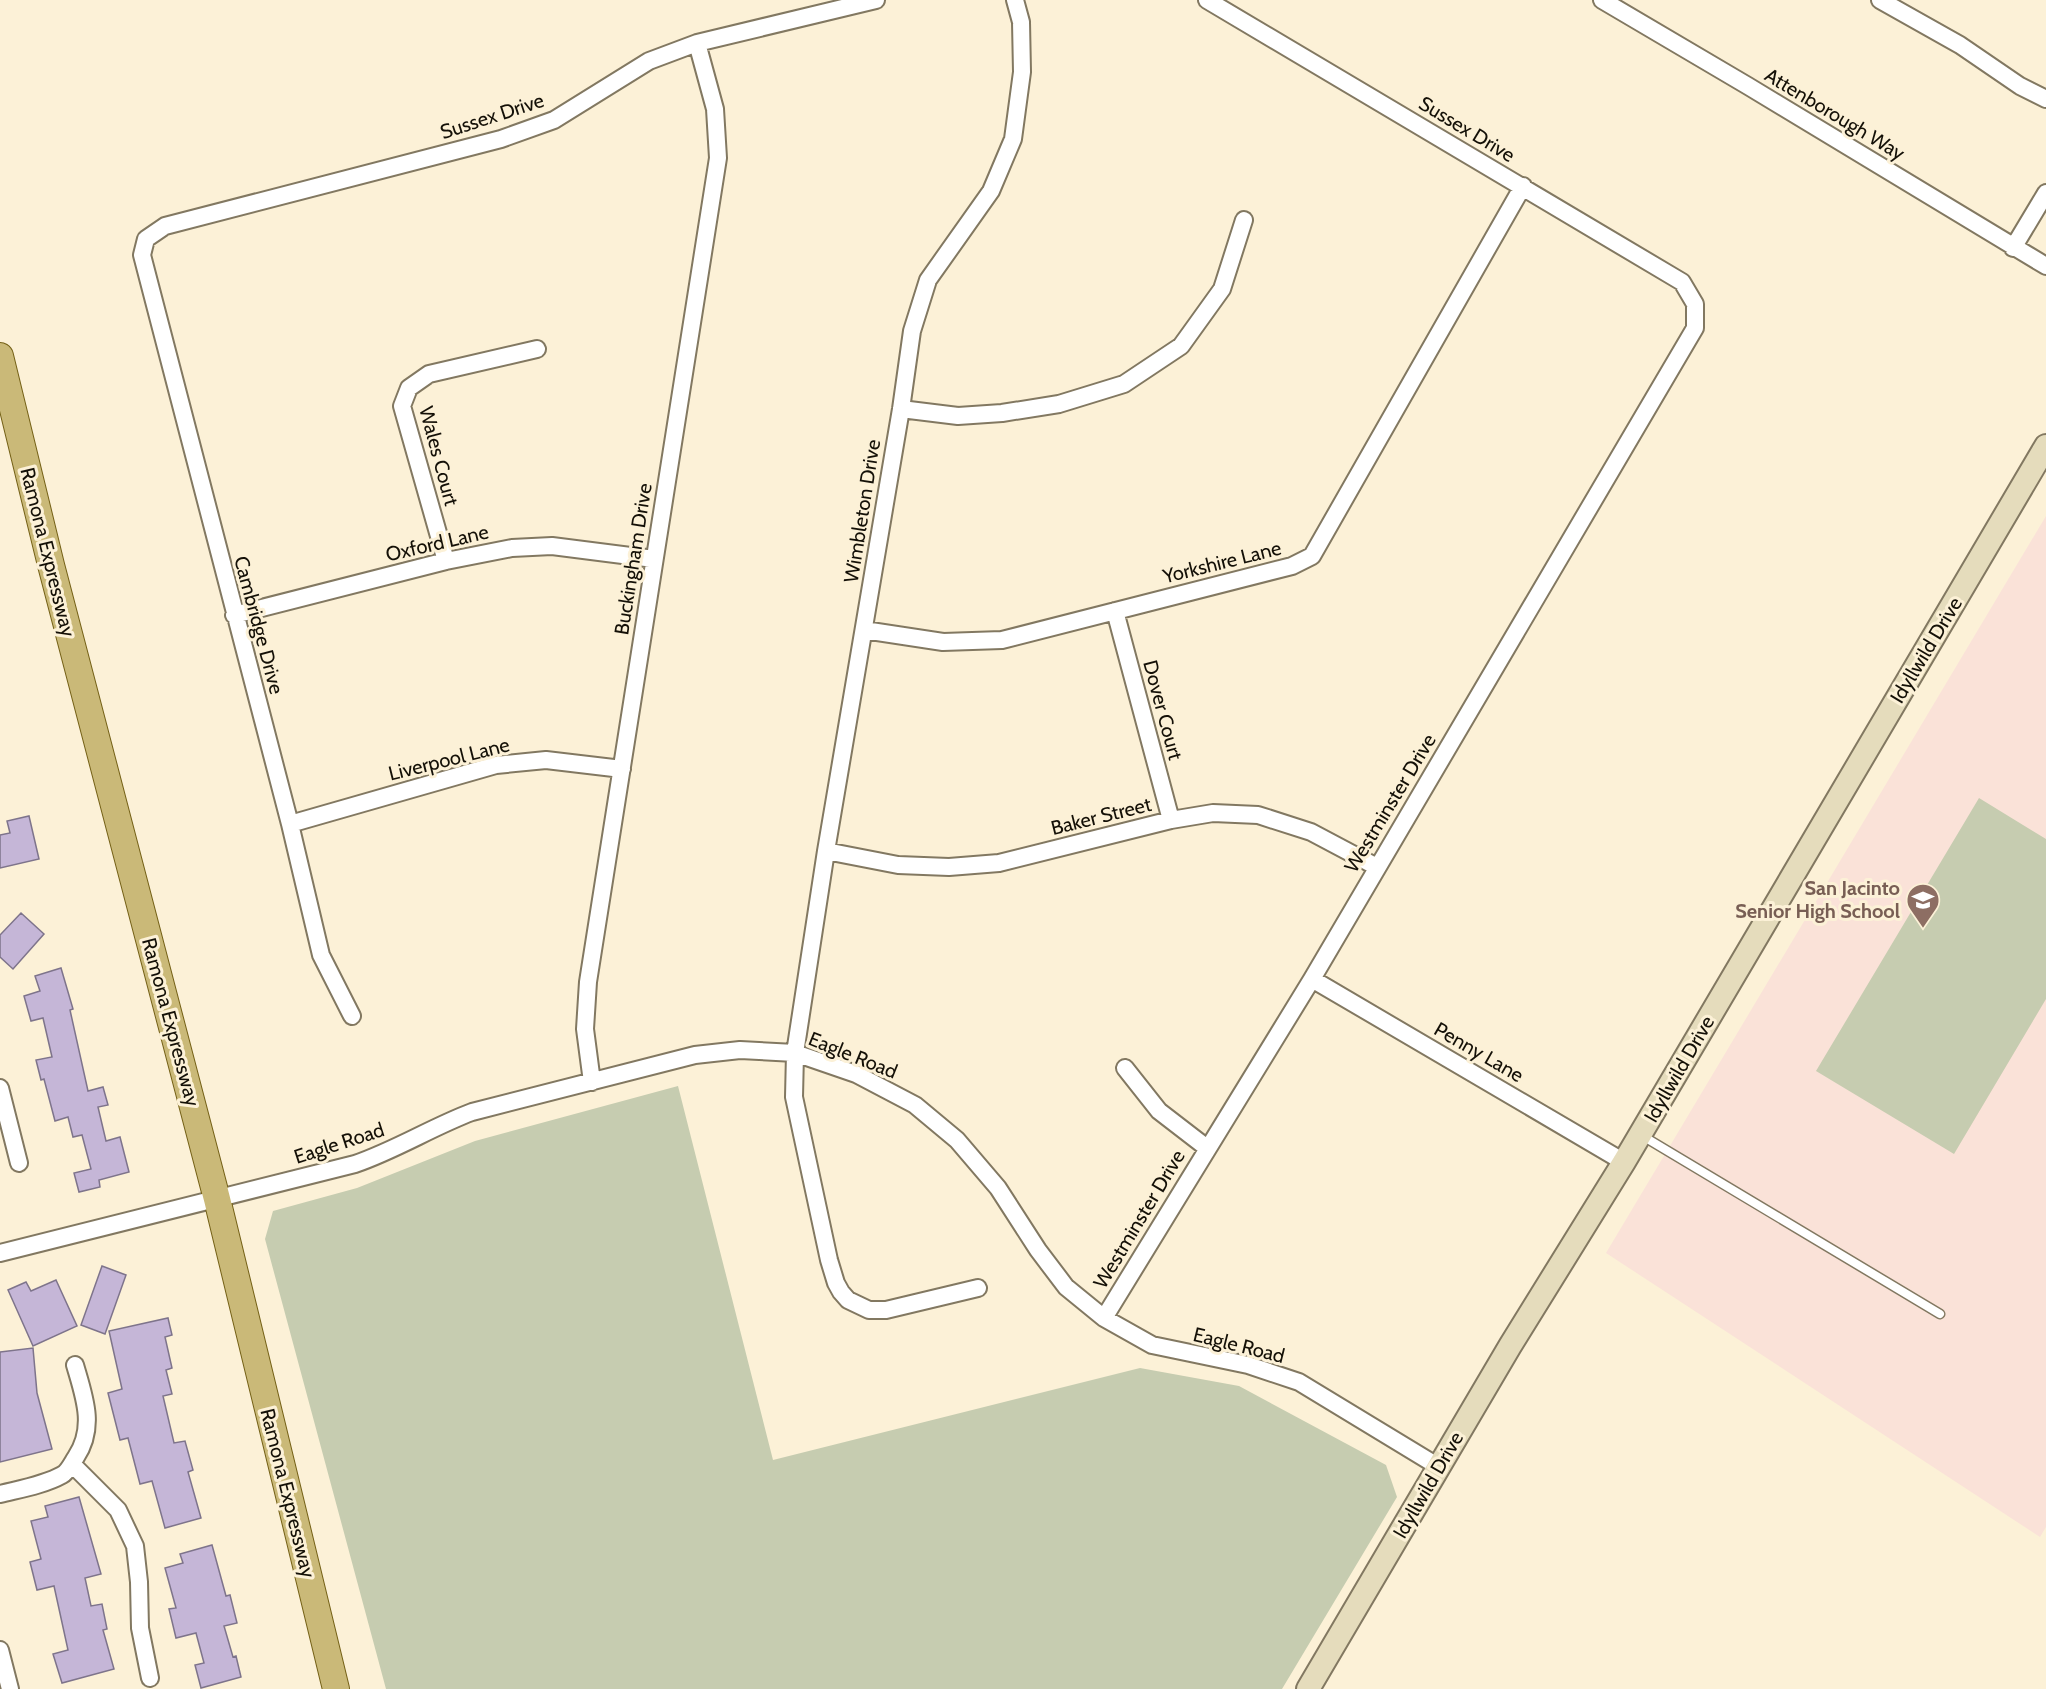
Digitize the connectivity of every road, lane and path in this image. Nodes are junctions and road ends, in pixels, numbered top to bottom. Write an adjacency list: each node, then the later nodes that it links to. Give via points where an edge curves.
1 (876, 0): 6 (street, Sussex Drive)
2 (1015, 0): 17 (street, Wimbleton Drive, via 1021,22 1022,72 1013,140 991,190 928,280 912,331)
3 (1207, 0): 8 (street, Sussex Drive)
4 (1602, 0): 12 (street, Attenborough Way)
5 (1880, 0): 7 (street)
6 (697, 43): 11 (street, Sussex Drive, via 649,61 554,120 501,139 165,226); 19 (street, Buckingham Drive, via 715,109 718,158)
7 (2046, 99)
8 (1523, 186): 14 (street, Sussex Drive, via 1682,282); 21 (street, Yorkshire Lane, via 1312,556 1292,566)
9 (2046, 193): 12 (street)
10 (1244, 220): 17 (street, via 1222,289 1181,346 1124,384 1059,404 1002,413 958,416)
11 (146, 239): 22 (street, Cambridge Drive, via 142,255)
12 (2013, 248): 13 (street, Attenborough Way)
13 (2046, 266)
14 (1695, 304): 28 (street, Westminster Drive, via 1695,328)
15 (537, 349): 20 (street, Wales Court, via 429,374 409,388 402,406)
16 (0, 356): 39 (main road, Ramona Expressway)
17 (901, 409): 23 (street, Wimbleton Drive)
18 (2046, 446): 35 (street, Idyllwild Drive)
19 (654, 559): 20 (street, Oxford Lane, via 552,546 512,548); 24 (street, Buckingham Drive)
20 (446, 561): 22 (street, Oxford Lane)
21 (1114, 610): 23 (street, Yorkshire Lane, via 1002,640 943,642); 25 (street, Dover Court)
22 (234, 615): 26 (street, Cambridge Drive)
23 (864, 630): 27 (street, Wimbleton Drive)
24 (622, 770): 26 (street, Liverpool Lane, via 546,760 496,765); 33 (street, Buckingham Drive, via 588,982 585,1029)
25 (1171, 820): 27 (street, Baker Street, via 999,863 898,865); 28 (street, Baker Street, via 1213,813 1258,816 1311,832)
26 (290, 824): 30 (street, Cambridge Drive, via 321,955)
27 (826, 851): 31 (street, Wimbleton Drive)
28 (1377, 867): 29 (street, Westminster Drive)
29 (1312, 979): 36 (street, Westminster Drive); 38 (street, Penny Lane)
30 (352, 1016)
31 (795, 1053): 33 (street, Eagle Road, via 740,1050 695,1055); 41 (street, Wimbleton Drive, via 794,1097 829,1260 841,1292 869,1310 886,1310); 43 (street, Eagle Road, via 856,1074 915,1105 957,1140 998,1188 1066,1287)
32 (1125, 1068): 36 (street, via 1159,1111)
33 (592, 1082): 39 (street, Eagle Road, via 472,1112 355,1164)
34 (0, 1088): 37 (street)
35 (1640, 1135): 38 (street, Idyllwild Drive); 42 (lane)
36 (1207, 1148): 43 (street, Westminster Drive)
37 (19, 1162)
38 (1624, 1162): 46 (street, Idyllwild Drive)
39 (217, 1199): 40 (street, Eagle Road); 51 (main road, Ramona Expressway)
40 (0, 1253)
41 (978, 1288)
42 (1940, 1314)
43 (1104, 1318): 46 (street, Eagle Road, via 1152,1345 1248,1365 1299,1382)
44 (75, 1365): 45 (street, via 88,1418 87,1432)
45 (72, 1464): 47 (street, via 62,1475); 49 (street, via 118,1510 135,1546 140,1628)
46 (1439, 1467): 52 (street, Idyllwild Drive)
47 (0, 1494)
48 (0, 1650): 50 (street)
49 (150, 1678)
50 (10, 1689)
51 (336, 1689)
52 (1308, 1689)

